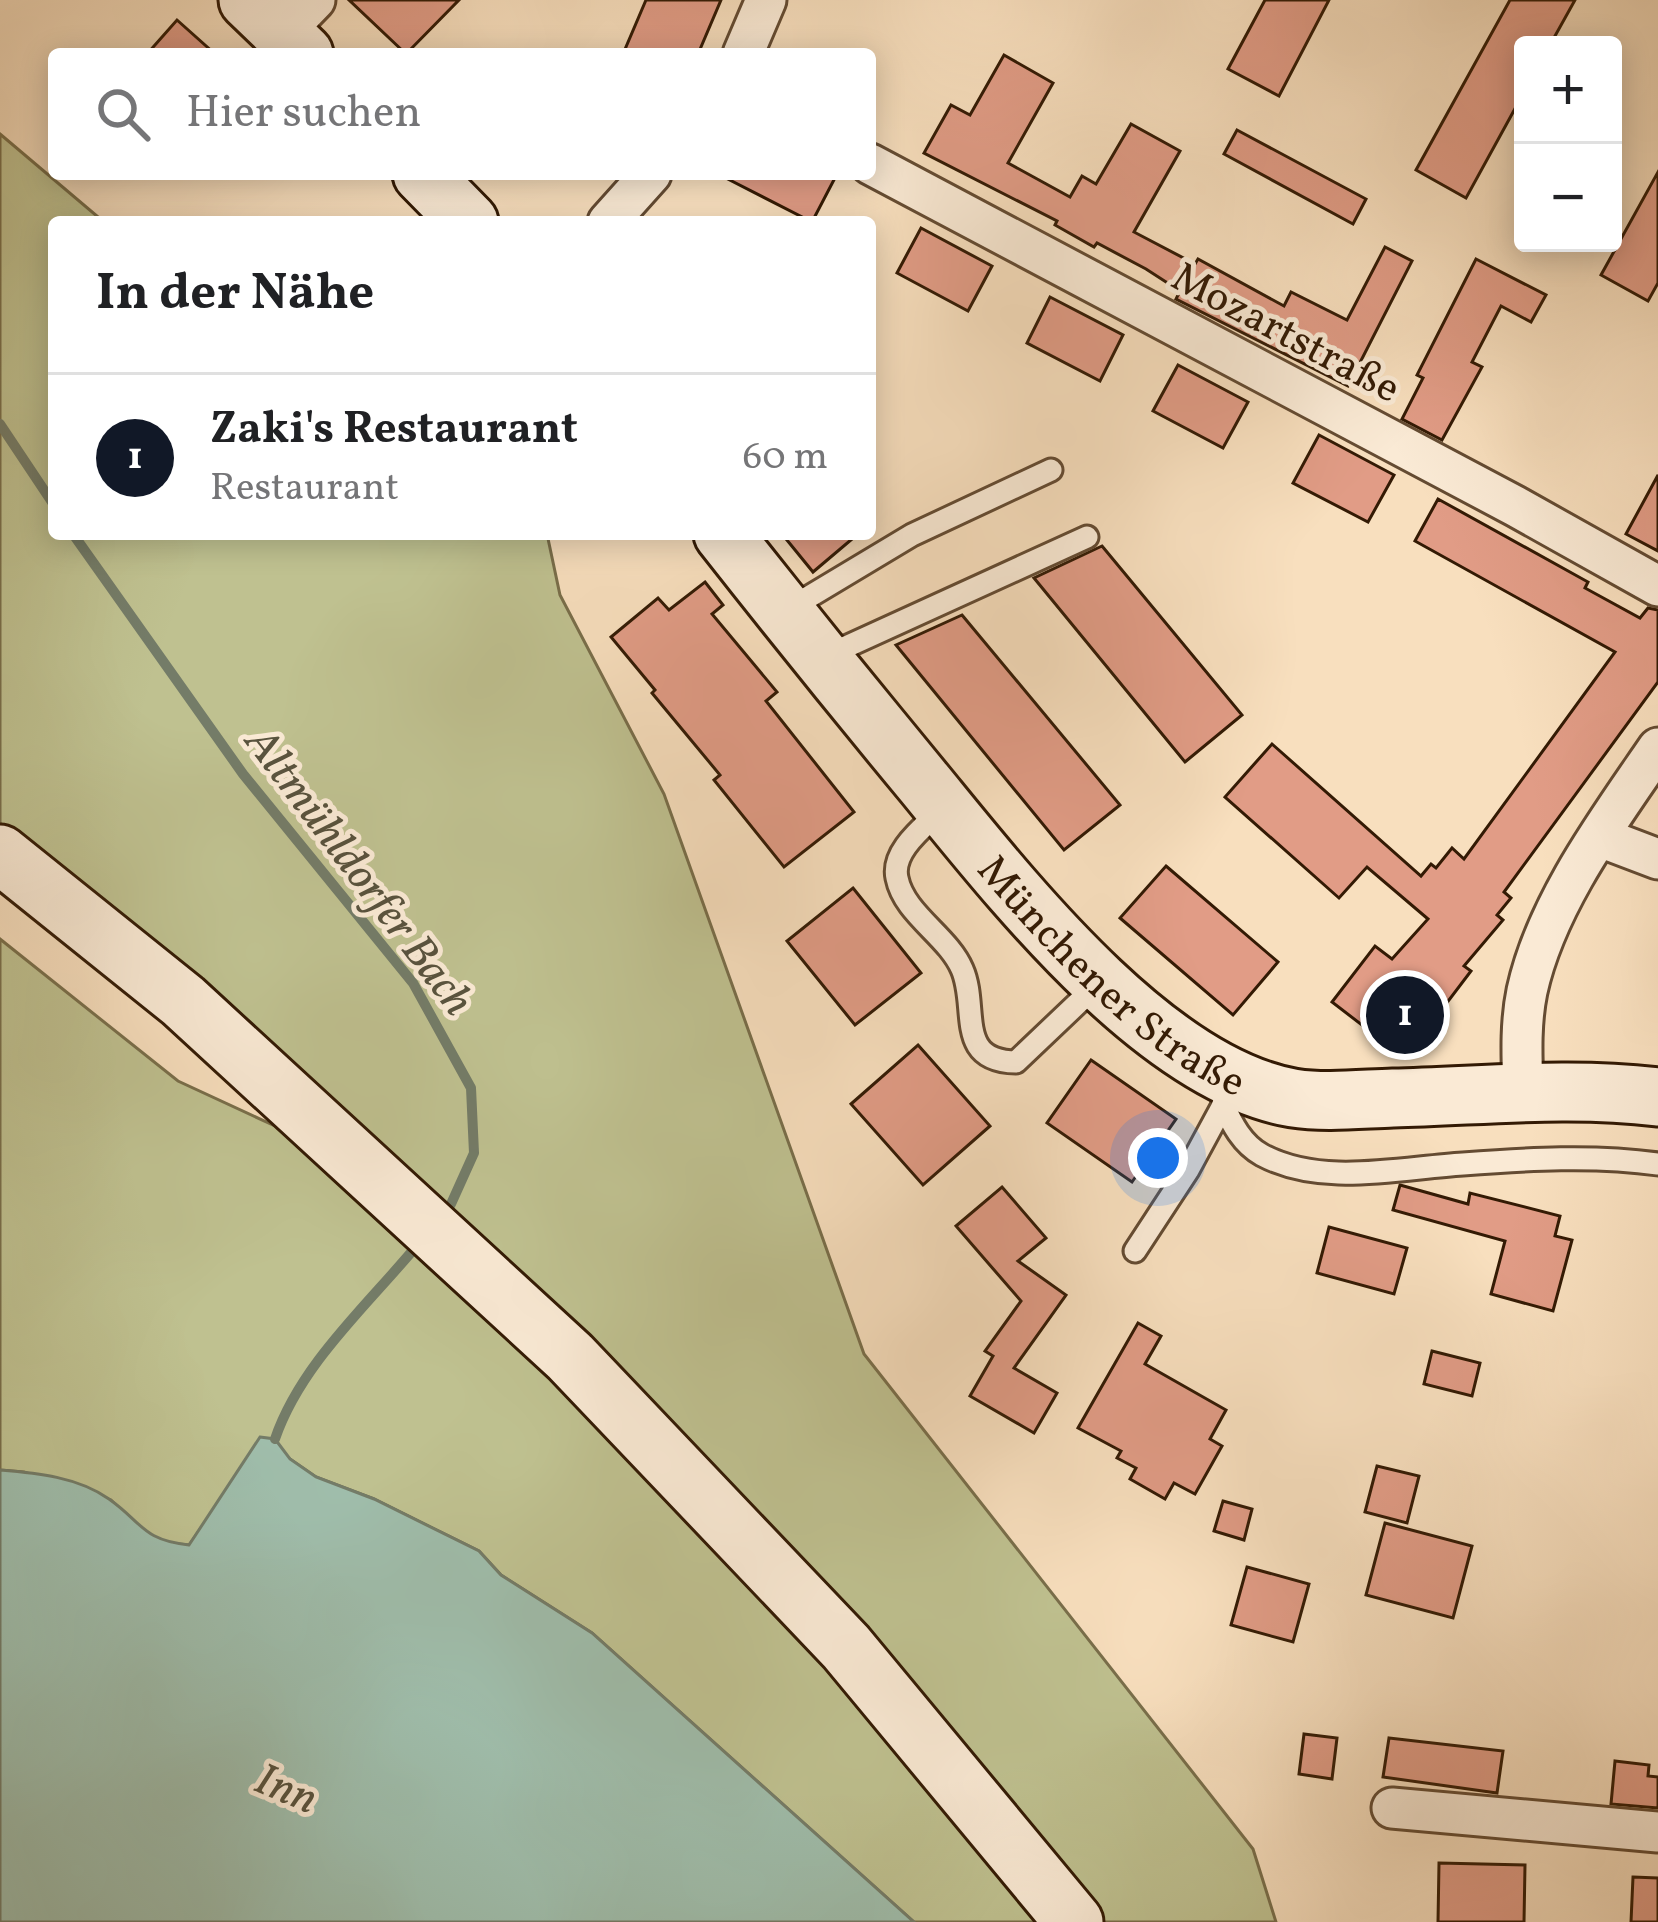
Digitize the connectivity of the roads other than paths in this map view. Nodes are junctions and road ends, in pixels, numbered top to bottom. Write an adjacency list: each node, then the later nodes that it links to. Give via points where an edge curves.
1 (766, 0): 2 (street)
2 (746, 48)
3 (876, 167): 11 (street, Mozartstraße)
4 (428, 180): 6 (main road)
5 (646, 180): 7 (street)
6 (463, 216)
7 (613, 216)
8 (1051, 470): 12 (lane, via 912,535)
9 (1088, 537): 13 (lane)
10 (729, 540): 12 (main road, Münchener Straße)
11 (1658, 586)
12 (785, 612): 13 (main road, Münchener Straße)
13 (821, 658): 15 (main road, Münchener Straße)
14 (1658, 748): 16 (street)
15 (944, 807): 19 (main road, Münchener Straße); 19 (lane, via 900,856 896,877 955,953 979,1048 1016,1062)
16 (1600, 837): 18 (street); 21 (street, via 1535,961 1523,1019)
17 (0, 854): 27 (main road, via 183,1000 570,1357 846,1647)
18 (1658, 859)
19 (1100, 982): 20 (main road, Münchener Straße)
20 (1230, 1092): 21 (main road, Münchener Straße, via 1300,1099); 23 (lane, Münchener Straße, via 1241,1137 1291,1167); 24 (lane)
21 (1523, 1093): 22 (main road, Münchener Straße)
22 (1658, 1097)
23 (1658, 1164)
24 (1136, 1251)
25 (1392, 1808): 26 (street)
26 (1658, 1832)
27 (1074, 1922)

